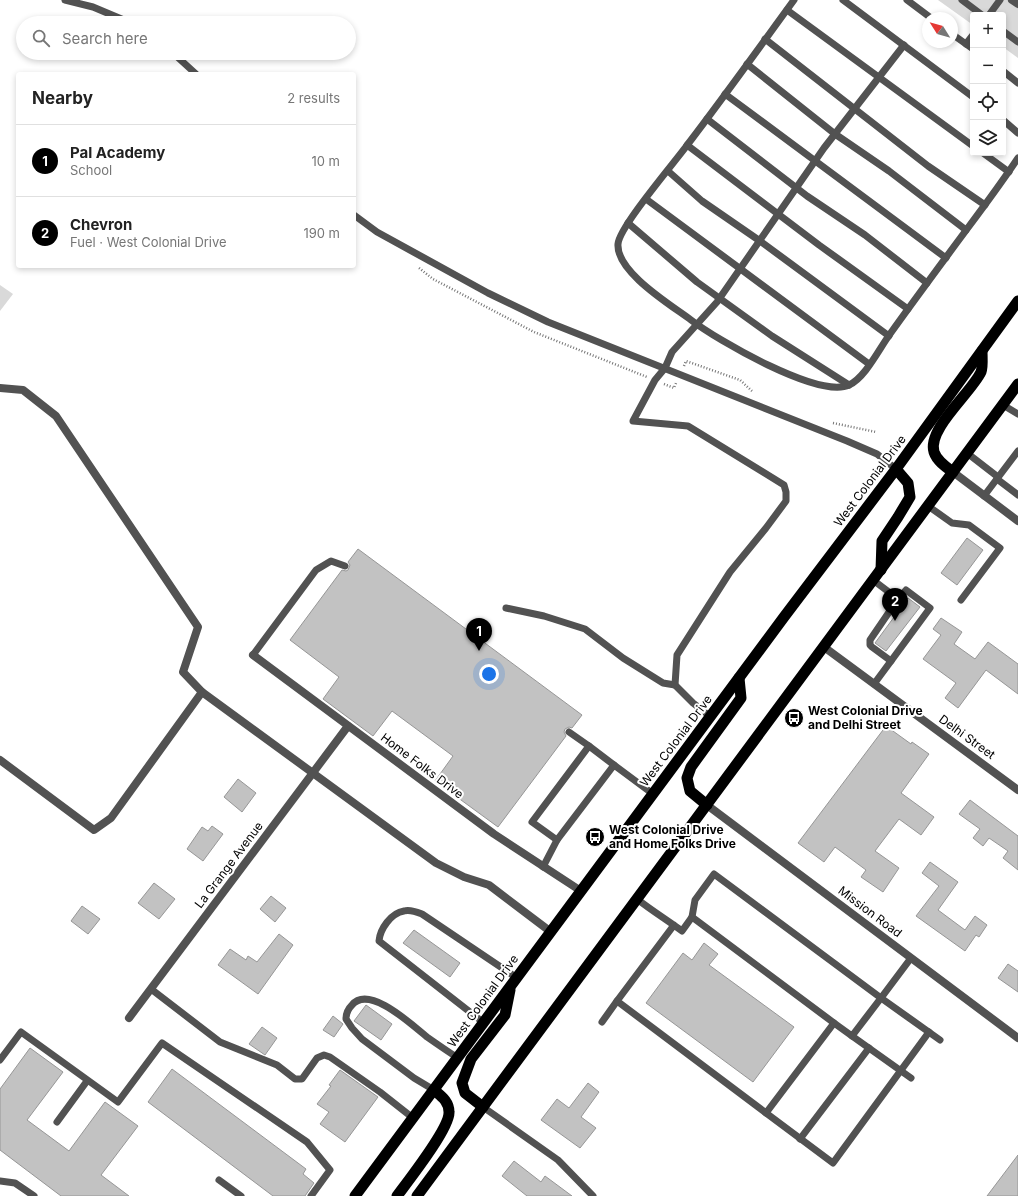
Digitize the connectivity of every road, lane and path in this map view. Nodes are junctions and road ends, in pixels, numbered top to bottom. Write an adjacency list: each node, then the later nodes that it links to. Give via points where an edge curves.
1 (65, 0): 13 (lane)
2 (794, 0): 9 (lane)
3 (843, 0): 20 (lane)
4 (907, 0): 10 (lane)
5 (962, 0): 11 (lane)
6 (1000, 0): 12 (lane)
7 (1012, 0): 8 (street)
8 (1018, 4)
9 (787, 10): 16 (lane); 26 (lane)
10 (923, 12)
11 (978, 12)
12 (991, 12)
13 (114, 16)
14 (1006, 33): 18 (lane)
15 (958, 38): 19 (lane)
16 (765, 39): 23 (lane); 30 (lane)
17 (970, 39): 19 (lane)
18 (1018, 42)
19 (966, 44): 21 (lane)
20 (904, 45): 26 (lane); 29 (lane)
21 (972, 48)
22 (181, 60): 24 (lane)
23 (747, 64): 28 (lane); 34 (lane)
24 (194, 72)
25 (1006, 74): 27 (lane)
26 (880, 78): 30 (lane); 35 (lane)
27 (1018, 83)
28 (725, 94): 31 (lane); 39 (lane)
29 (970, 95)
30 (855, 109): 34 (lane); 44 (lane, via 928,166)
31 (707, 119): 36 (lane); 42 (lane)
32 (1006, 123): 33 (lane)
33 (1018, 133)
34 (835, 134): 39 (lane); 48 (lane)
35 (970, 144)
36 (687, 145): 40 (lane); 45 (lane)
37 (987, 156): 41 (lane)
38 (1018, 158): 41 (lane)
39 (816, 161): 42 (lane); 50 (lane)
40 (668, 170): 43 (lane); 49 (lane, via 702,201)
41 (1009, 172): 44 (lane)
42 (797, 188): 45 (lane); 52 (lane, via 865,235)
43 (646, 199): 47 (lane); 51 (lane)
44 (985, 205): 48 (lane)
45 (779, 215): 49 (lane); 55 (lane)
46 (356, 216): 60 (lane, via 377,232 488,293 548,322)
47 (628, 223): 53 (lane); 56 (lane, via 618,243 624,264 631,274)
48 (966, 230): 50 (lane)
49 (760, 241): 51 (lane); 57 (lane)
50 (946, 258): 52 (lane)
51 (740, 269): 53 (lane); 59 (lane)
52 (927, 284): 55 (lane)
53 (719, 298): 56 (lane); 62 (lane, via 772,336)
54 (1018, 301): 58 (highway, West Colonial Drive)
55 (908, 310): 57 (lane)
56 (697, 325): 60 (lane, via 672,352); 62 (lane, via 758,360 804,380 826,387)
57 (888, 336): 59 (lane)
58 (982, 351): 68 (highway, West Colonial Drive); 69 (highway, via 982,372 942,423 934,440 934,452 938,460)
59 (869, 364): 62 (lane, via 858,380)
60 (665, 368): 68 (lane, via 877,454); 86 (lane, via 655,380 633,421 688,426 784,485 786,492 786,501 730,572 677,655)
61 (1018, 384): 64 (highway)
62 (849, 385)
63 (0, 388): 87 (street, via 23,390 56,416 198,627 183,672)
64 (1003, 405): 65 (lane); 67 (highway)
65 (1018, 414)
66 (1018, 451): 70 (lane)
67 (967, 453): 69 (highway); 70 (lane)
68 (896, 469): 76 (highway, via 908,483 910,497 882,542); 84 (highway, West Colonial Drive)
69 (953, 472): 72 (street); 73 (highway)
70 (997, 478): 71 (lane); 72 (lane)
71 (1018, 494)
72 (984, 496): 74 (street)
73 (928, 506): 76 (highway); 79 (lane, via 952,522 969,525 1000,548)
74 (1018, 521)
75 (345, 566): 82 (lane, via 331,561 316,570)
76 (881, 570): 77 (highway)
77 (873, 580): 78 (lane); 81 (highway)
78 (898, 599): 83 (lane, via 870,642); 83 (lane, via 906,590 930,608)
79 (961, 600)
80 (506, 608): 86 (lane, via 544,616 585,630 663,683)
81 (824, 647): 85 (street, Delhi Street); 97 (highway)
82 (253, 655): 89 (street, Home Folks Drive)
83 (891, 661): 85 (lane)
84 (739, 678): 88 (highway, West Colonial Drive); 97 (highway, via 741,698 700,753 687,778 690,792)
85 (874, 684): 95 (street, Delhi Street)
86 (675, 685): 88 (lane)
87 (202, 692): 92 (street, via 111,818 94,830); 94 (street)
88 (711, 716): 96 (highway, West Colonial Drive)
89 (348, 726): 94 (street, La Grange Avenue); 99 (street, Home Folks Drive, via 494,834)
90 (569, 732): 91 (lane)
91 (589, 746): 93 (lane); 98 (lane, via 532,822)
92 (0, 760)
93 (614, 765): 96 (lane); 98 (lane)
94 (312, 773): 104 (street, via 436,863 464,877 489,885); 107 (street, La Grange Avenue)
95 (1018, 790)
96 (653, 794): 100 (highway, West Colonial Drive)
97 (707, 805): 101 (highway); 105 (street, Mission Road)
98 (557, 840): 99 (lane)
99 (544, 867): 100 (street, Home Folks Drive)
100 (581, 892): 104 (highway, West Colonial Drive)
101 (637, 899): 103 (lane); 125 (highway)
102 (692, 917): 103 (lane, via 682,931); 108 (lane, via 696,900 714,874); 113 (lane)
103 (674, 925): 109 (lane)
104 (551, 932): 106 (highway, West Colonial Drive)
105 (911, 958): 108 (lane); 116 (street, Mission Road)
106 (514, 982): 112 (highway, West Colonial Drive); 112 (lane, via 488,958 416,911 403,910 383,928 380,941); 125 (highway, via 505,1015 471,1058 462,1083 464,1093)
107 (151, 989): 110 (street, La Grange Avenue); 127 (lane, via 220,1042 277,1065 295,1079 302,1079 317,1058 324,1055 330,1057)
108 (881, 998): 114 (lane); 115 (lane)
109 (617, 1001): 111 (lane); 126 (lane)
110 (129, 1018)
111 (602, 1022)
112 (484, 1023): 119 (highway, West Colonial Drive)
113 (834, 1023): 115 (lane); 126 (lane)
114 (930, 1032): 117 (lane); 121 (lane)
115 (852, 1036): 118 (lane)
116 (1018, 1038)
117 (940, 1040)
118 (869, 1048): 121 (lane); 129 (lane)
119 (458, 1058): 124 (highway, West Colonial Drive); 124 (lane, via 377,1001 360,998 352,1004 346,1018 358,1035 414,1078)
120 (0, 1060): 123 (lane, via 21,1032)
121 (901, 1071): 122 (lane); 129 (lane, via 833,1163)
122 (911, 1078)
123 (87, 1081): 128 (lane); 134 (lane, via 118,1102 162,1042 307,1142 330,1170)
124 (434, 1090): 127 (highway, West Colonial Drive); 136 (highway, via 446,1100 450,1113 426,1158)
125 (483, 1107): 137 (highway); 138 (lane, via 558,1160)
126 (766, 1113): 129 (lane)
127 (413, 1118): 135 (highway, West Colonial Drive)
128 (57, 1122)
129 (800, 1139)
130 (219, 1180): 133 (lane)
131 (0, 1181): 132 (lane, via 15,1183)
132 (34, 1196)
133 (241, 1196)
134 (311, 1196)
135 (355, 1196)
136 (397, 1196)
137 (417, 1196)
138 (593, 1196)

